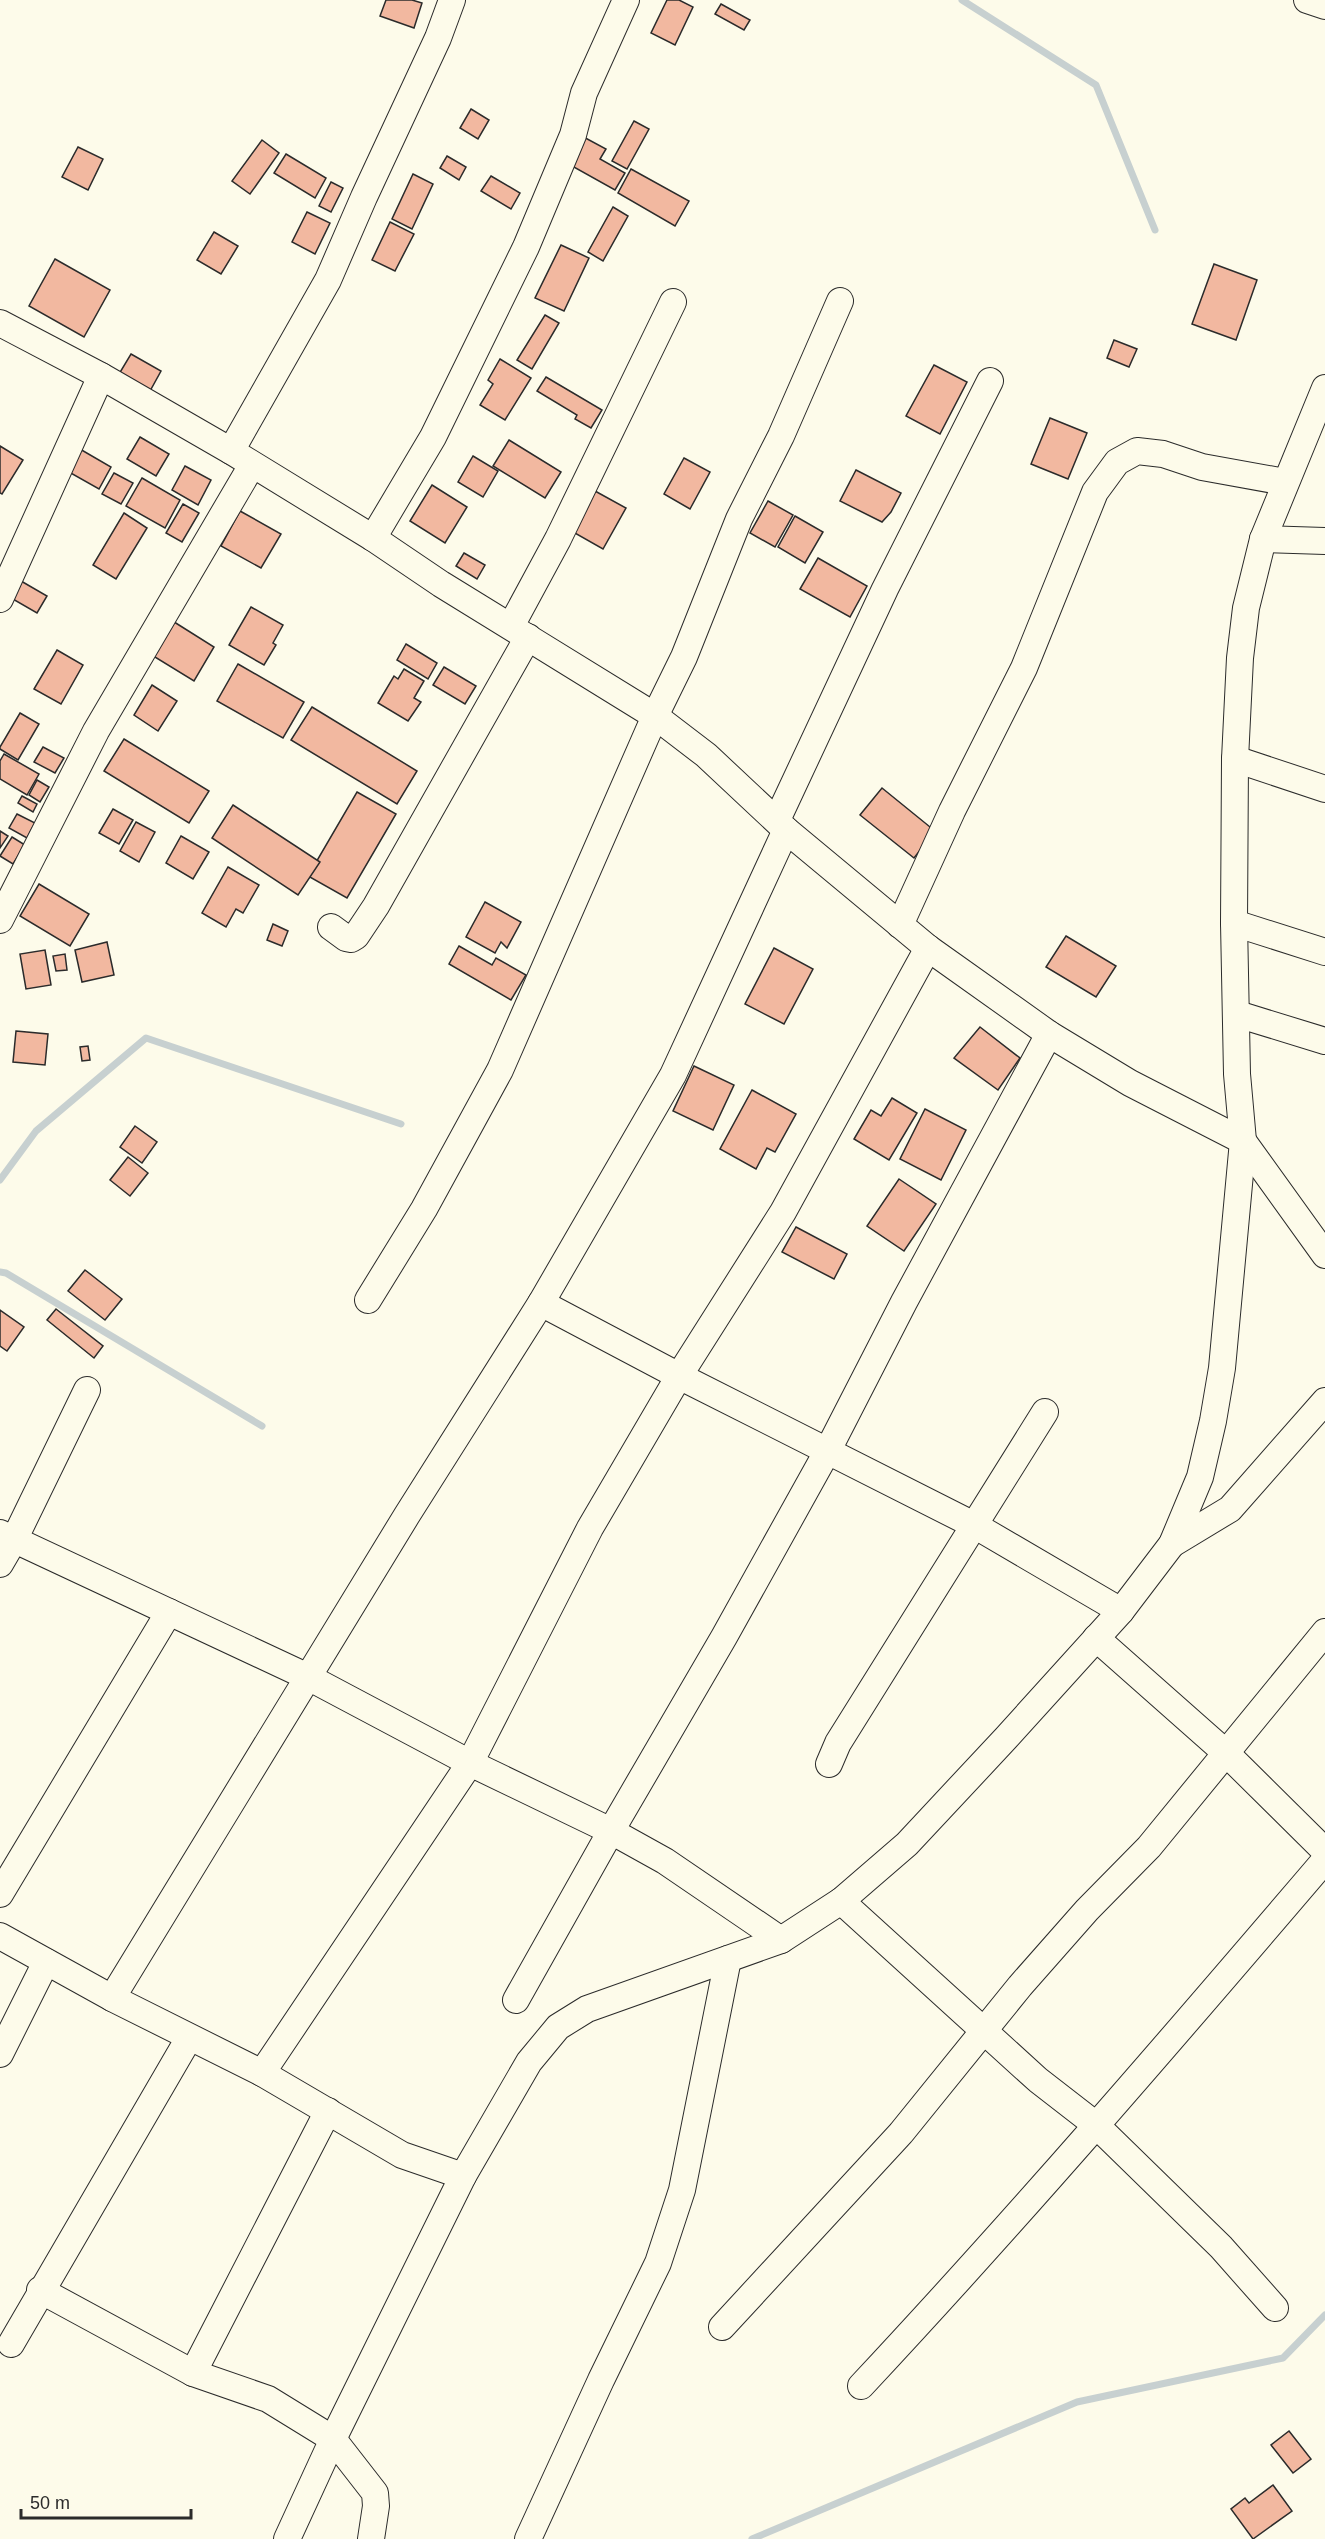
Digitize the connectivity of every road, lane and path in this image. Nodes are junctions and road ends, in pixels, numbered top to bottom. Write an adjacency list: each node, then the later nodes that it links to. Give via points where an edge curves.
1 (452, 0): 11 (street, via 328,280)
2 (626, 0): 13 (street, via 584,93 573,135 526,247 433,437)
3 (1307, 0): 4 (street)
4 (1325, 6)
5 (840, 301): 18 (street, via 781,436 739,519 684,657)
6 (673, 302): 17 (street, via 558,539)
7 (0, 323): 8 (street)
8 (101, 376): 11 (street); 16 (street)
9 (990, 381): 21 (street, via 885,590)
10 (1325, 388): 12 (street)
11 (242, 458): 13 (street); 22 (street)
12 (1286, 482): 14 (street); 24 (street, via 1202,467 1163,454 1137,451 1117,462 1095,492 1024,668)
13 (373, 537): 17 (street)
14 (1263, 539): 15 (street); 19 (street, via 1246,608)
15 (1325, 541)
16 (0, 599)
17 (520, 631): 18 (street); 25 (street, via 376,906 351,939)
18 (655, 716): 21 (street, via 706,755); 33 (street, via 500,1070 424,1209)
19 (1235, 759): 20 (street); 23 (street)
20 (1325, 789)
21 (782, 825): 24 (street); 34 (street, via 673,1076)
22 (0, 920)
23 (1234, 922): 27 (street); 28 (street)
24 (900, 925): 26 (street)
25 (331, 927)
26 (928, 948): 29 (street); 35 (street, via 783,1212)
27 (1325, 952)
28 (1237, 1014): 30 (street); 31 (street)
29 (1049, 1034): 31 (street, via 1130,1083); 39 (street)
30 (1325, 1041)
31 (1243, 1141): 32 (street); 42 (street, via 1222,1368 1213,1421 1200,1477)
32 (1325, 1255)
33 (368, 1300)
34 (541, 1303): 35 (street); 48 (street)
35 (679, 1376): 39 (street); 50 (street, via 590,1528)
36 (87, 1389): 41 (street)
37 (1325, 1401): 42 (street, via 1230,1509)
38 (1045, 1412): 40 (street)
39 (828, 1450): 40 (street); 52 (street)
40 (974, 1525): 44 (street); 51 (street, via 838,1743)
41 (7, 1537): 43 (street); 45 (street)
42 (1172, 1544): 44 (street)
43 (0, 1564)
44 (1121, 1611): 47 (street)
45 (169, 1612): 48 (street); 55 (street)
46 (1325, 1632): 49 (street)
47 (1096, 1638): 49 (street); 56 (street, via 907,1844)
48 (308, 1677): 50 (street); 61 (street)
49 (1226, 1753): 53 (street); 63 (street, via 1149,1847 1087,1911)
50 (470, 1763): 52 (street); 66 (street)
51 (829, 1764)
52 (610, 1831): 58 (street, via 665,1861); 62 (street)
53 (1325, 1851)
54 (1325, 1860): 68 (street)
55 (0, 1894)
56 (841, 1901): 58 (street); 63 (street)
57 (0, 1936): 60 (street)
58 (781, 1940): 59 (street)
59 (728, 1959): 69 (street, via 586,2009 558,2027 529,2062); 79 (street, via 682,2190 658,2263)
60 (46, 1962): 61 (street); 65 (street)
61 (112, 1998): 64 (street)
62 (516, 2000)
63 (984, 2030): 68 (street); 72 (street, via 901,2133)
64 (189, 2038): 66 (street); 70 (street)
65 (0, 2054)
66 (262, 2073): 67 (street)
67 (328, 2111): 69 (street, via 402,2155); 74 (street)
68 (1095, 2125): 71 (street, via 1221,2247); 75 (street)
69 (463, 2176): 76 (street)
70 (40, 2290): 73 (street); 74 (street)
71 (1275, 2308)
72 (722, 2327)
73 (11, 2344)
74 (193, 2373): 76 (street, via 268,2399)
75 (861, 2386)
76 (333, 2439): 77 (street); 78 (street, via 375,2493)
77 (287, 2539)
78 (371, 2539)
79 (528, 2539)

